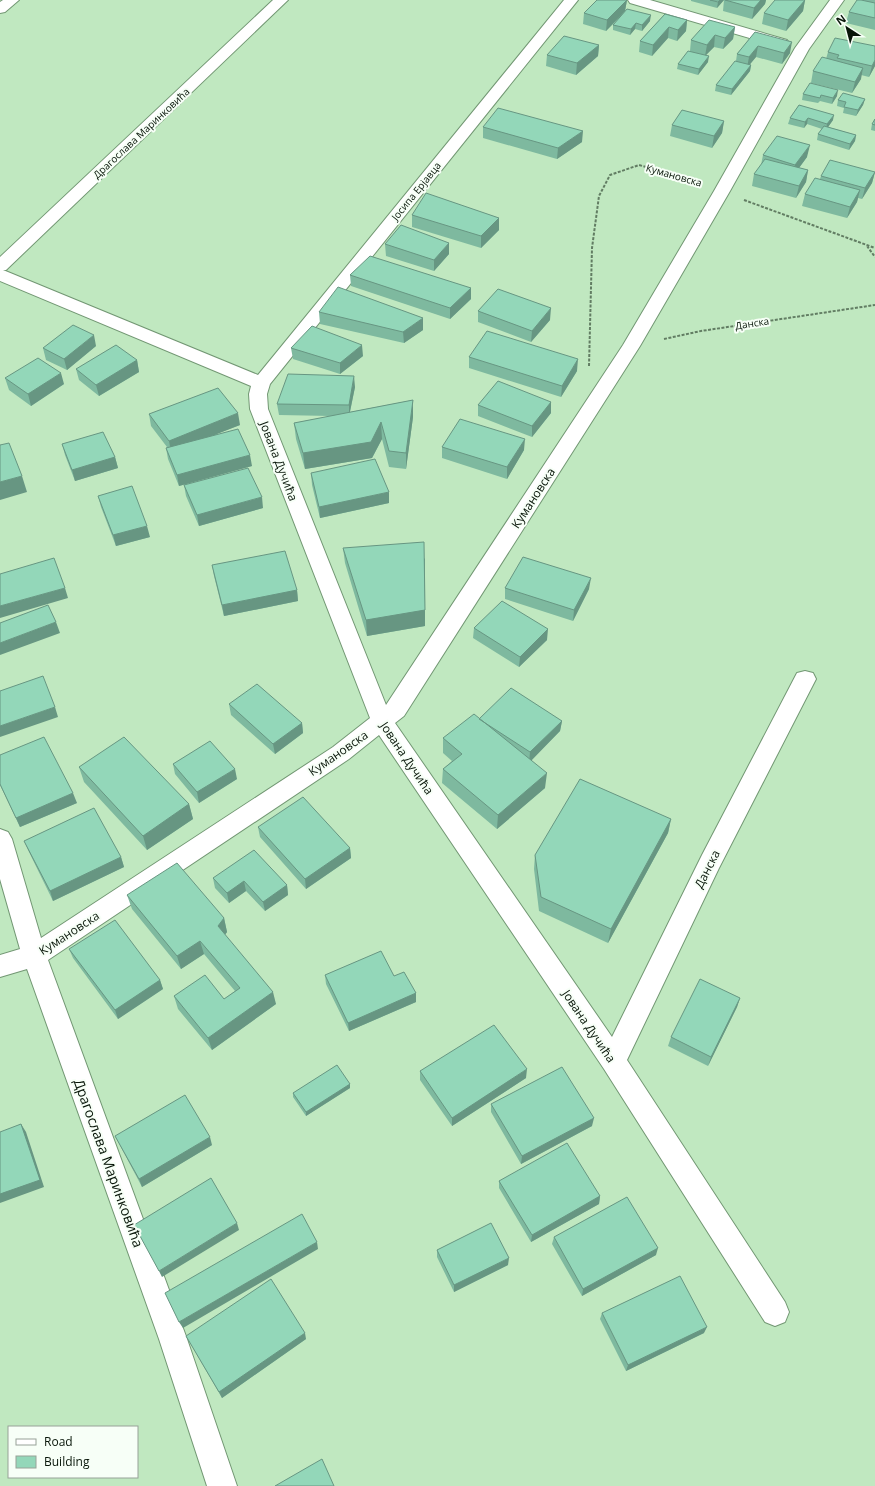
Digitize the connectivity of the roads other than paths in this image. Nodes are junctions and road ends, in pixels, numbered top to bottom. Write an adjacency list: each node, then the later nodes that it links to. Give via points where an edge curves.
1 (12, 0): 6 (street)
2 (281, 0): 8 (street, Драгослава Маринковића)
3 (571, 0): 10 (street, Јосипа Ерјавца)
4 (635, 0): 7 (street)
5 (837, 0): 7 (street, Кумановска)
6 (0, 9)
7 (802, 48): 12 (street, Кумановска, via 631,346 396,710)
8 (0, 266)
9 (0, 275): 10 (street)
10 (261, 383): 12 (street, Јована Дучића, via 258,394 259,409)
11 (805, 679): 16 (street, Данска, via 710,862)
12 (382, 722): 14 (street, Кумановска, via 341,753); 16 (street, Јована Дучића)
13 (0, 839): 14 (street, Драгослава Маринковића)
14 (34, 956): 15 (street, Кумановска); 18 (street, Драгослава Маринковића, via 173,1339)
15 (0, 966)
16 (613, 1062): 17 (street, Јована Дучића)
17 (775, 1312)
18 (222, 1486)

